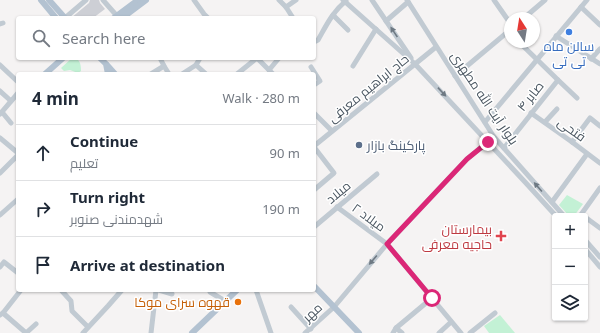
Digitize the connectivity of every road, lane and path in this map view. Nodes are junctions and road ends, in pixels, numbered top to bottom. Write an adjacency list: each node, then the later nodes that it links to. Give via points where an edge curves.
1 (41, 0): 21 (main road)
2 (49, 0): 22 (main road)
3 (86, 0): 23 (street)
4 (104, 0): 24 (street)
5 (138, 0): 25 (main road)
6 (146, 0): 26 (main road)
7 (194, 0): 27 (street)
8 (279, 0): 16 (street)
9 (296, 0): 16 (street)
10 (372, 0): 29 (street)
11 (494, 0): 19 (street)
12 (545, 0): 18 (street)
13 (587, 0): 17 (street)
14 (345, 1): 20 (street); 31 (street)
15 (408, 1): 29 (street); 36 (street, بلوار آیت الله مطهری)
16 (286, 7): 28 (street)
17 (581, 7): 30 (street); 34 (street)
18 (531, 12)
19 (504, 14)
20 (333, 15): 32 (street); 35 (street)
21 (54, 16)
22 (63, 16)
23 (67, 16)
24 (120, 16)
25 (122, 16)
26 (122, 16)
27 (206, 16)
28 (292, 16)
29 (386, 21): 49 (street, one-way to 29)
30 (600, 25)
31 (376, 29): 49 (street); 54 (street)
32 (348, 30)
33 (504, 36): 67 (street)
34 (556, 36): 39 (street); 40 (street)
35 (316, 41)
36 (436, 47): 49 (street, حاج ابراهیم معرفی); 67 (street, بلوار آیت الله مطهری)
37 (525, 48): 39 (street)
38 (600, 49): 40 (street)
39 (537, 59): 69 (street); 79 (street)
40 (591, 59): 50 (street)
41 (61, 60): 57 (main road)
42 (102, 60): 48 (main road)
43 (161, 60): 53 (street)
44 (199, 60): 52 (street)
45 (254, 60): 64 (street)
46 (259, 60): 56 (street)
47 (277, 60): 56 (street)
48 (106, 64): 58 (main road); 59 (main road)
49 (415, 64): 83 (street, حاج ابراهیم معرفی); 86 (street, بلوار آیت الله مطهری, one-way to 86)
50 (600, 64)
51 (0, 65): 68 (street)
52 (196, 65): 62 (street); 63 (street)
53 (164, 66): 60 (street); 61 (street)
54 (352, 66)
55 (311, 67): 65 (street)
56 (269, 70)
57 (48, 72)
58 (108, 72)
59 (113, 72)
60 (154, 72)
61 (168, 72)
62 (185, 72)
63 (204, 72)
64 (240, 72)
65 (314, 72)
66 (316, 75): 70 (street, via 320,81)
67 (455, 76): 79 (street, بلوار آیت الله مطهری)
68 (16, 80)
69 (558, 80): 73 (street, صابر ۴); 77 (street, صابر ۴)
70 (316, 84)
71 (0, 91): 74 (street)
72 (16, 95): 74 (street)
73 (577, 98)
74 (11, 101): 76 (street)
75 (557, 109): 80 (street)
76 (1, 113): 81 (street)
77 (531, 113): 80 (street, فتحی); 89 (street, صابر ۴)
78 (316, 114): 83 (street)
79 (485, 122): 84 (street, بلوار آیت الله مطهری)
80 (545, 122): 87 (street, فتحی)
81 (11, 123)
82 (600, 126): 87 (street, via 590,118)
83 (332, 131): 88 (street, حاج ابراهیم معرفی)
84 (494, 137): 86 (street, مهر); 89 (street, بلوار آیت الله مطهری)
85 (0, 138): 91 (street)
86 (488, 142): 102 (street, بلوار آیت الله مطهری); 110 (street, مهر, via 467,159)
87 (572, 142): 92 (street, فتحی)
88 (316, 145)
89 (504, 148): 100 (street, بلوار آیت الله مطهری, one-way to 89)
90 (316, 150): 97 (street, via 334,173)
91 (16, 152)
92 (587, 154): 94 (street, فتحی); 100 (street)
93 (16, 156): 95 (street)
94 (600, 163)
95 (0, 173)
96 (377, 174): 101 (street, میلاد)
97 (316, 188)
98 (600, 188): 104 (street)
99 (16, 201): 105 (street)
100 (552, 202): 103 (street, بلوار آیت الله مطهری)
101 (337, 207): 107 (street, میلاد); 110 (street, میلاد ۲)
102 (553, 213)
103 (561, 213)
104 (585, 213)
105 (0, 215)
106 (588, 220): 108 (street)
107 (316, 225)
108 (600, 228)
109 (588, 243): 112 (street)
110 (387, 244): 126 (street, میلاد ۲); 129 (street, مهر, one-way to 129)
111 (588, 253): 114 (street)
112 (600, 257)
113 (0, 267): 115 (street, via 4,262)
114 (600, 267)
115 (16, 271)
116 (316, 288): 129 (main road)
117 (18, 292): 131 (street)
118 (63, 292): 134 (street, via 71,301 72,311)
119 (120, 292): 134 (street)
120 (156, 292): 140 (street)
121 (166, 292): 125 (street)
122 (210, 292): 127 (street)
123 (234, 292): 127 (main road)
124 (257, 292): 141 (street)
125 (172, 294)
126 (432, 298): 132 (street, میلاد ۲); 136 (street)
127 (225, 302): 137 (main road)
128 (291, 307): 135 (street)
129 (334, 307): 135 (street, مهر); 143 (main road)
130 (495, 313): 147 (street)
131 (2, 314): 138 (street)
132 (451, 322): 145 (street); 146 (street, میلاد ۲)
133 (36, 324): 138 (street)
134 (88, 328): 139 (street)
135 (311, 329): 142 (street, مهر)
136 (394, 330): 144 (street)
137 (196, 332)
138 (26, 333)
139 (82, 333)
140 (151, 333)
141 (271, 333)
142 (306, 333)
143 (359, 333)
144 (402, 333)
145 (439, 333)
146 (461, 333)
147 (470, 333)

